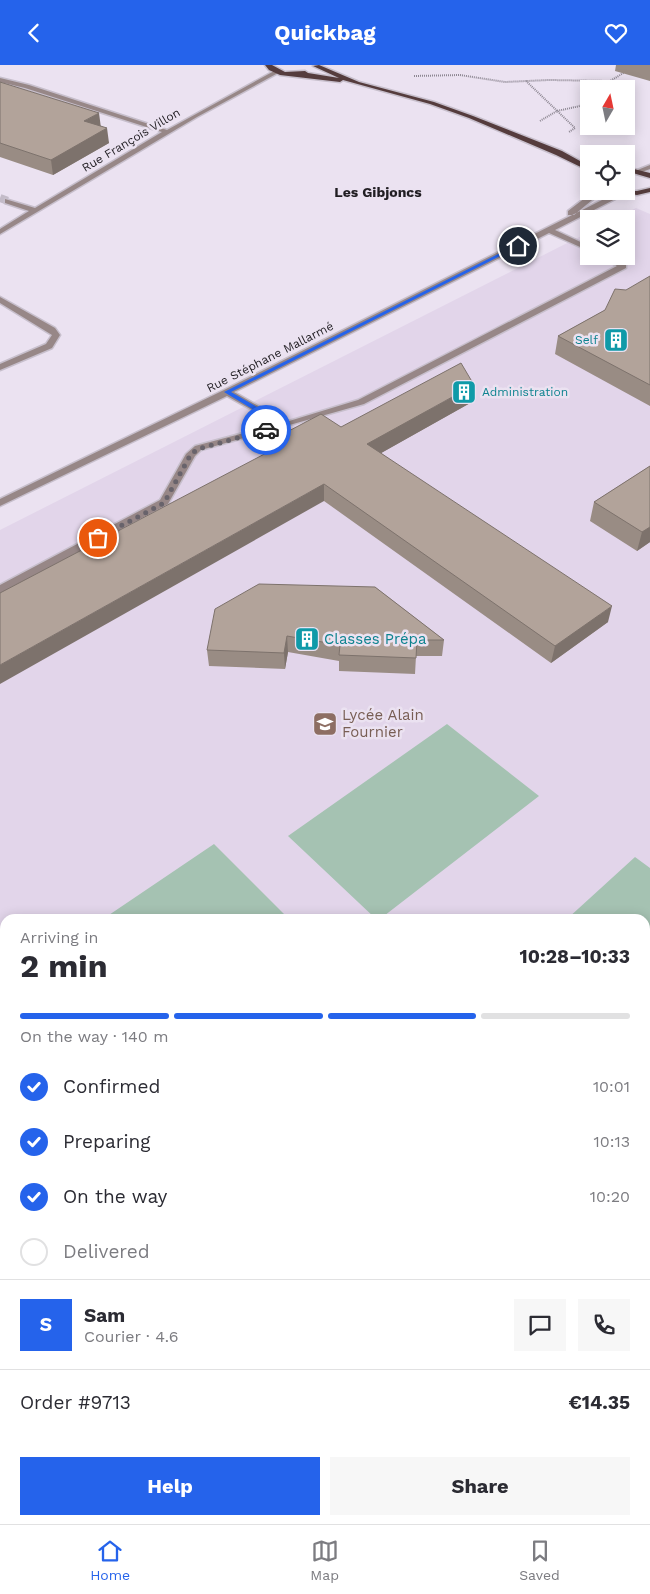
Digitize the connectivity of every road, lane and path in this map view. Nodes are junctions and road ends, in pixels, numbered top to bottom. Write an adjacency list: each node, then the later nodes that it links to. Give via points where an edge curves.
1 (268, 65): 4 (main road)
2 (316, 65): 5 (main road); 11 (main road)
3 (630, 69): 8 (path)
4 (276, 72): 5 (main road); 15 (street, Rue François Villon)
5 (299, 74): 11 (main road)
6 (410, 76): 9 (path, via 460,75 505,82)
7 (0, 80): 15 (street)
8 (612, 80)
9 (526, 81): 10 (path); 13 (path)
10 (580, 81)
11 (357, 83): 17 (main road, via 432,103)
12 (580, 106): 13 (path)
13 (557, 111): 14 (path); 16 (path, via 576,129)
14 (540, 122)
15 (168, 132): 25 (street, Rue François Villon)
16 (569, 132)
17 (559, 153): 18 (main road); 19 (main road)
18 (580, 159)
19 (580, 164)
20 (635, 192): 21 (main road)
21 (648, 192)
22 (588, 200): 26 (street, Rue Stéphane Mallarmé)
23 (605, 200): 26 (street, Rue Stéphane Mallarmé)
24 (8, 201): 25 (street)
25 (36, 211): 27 (street, Rue François Villon)
26 (549, 231): 28 (street); 32 (street, Rue Stéphane Mallarmé)
27 (0, 232)
28 (580, 245)
29 (621, 265): 33 (street, via 362,402)
30 (0, 300): 31 (street, via 56,335 49,346)
31 (0, 367)
32 (227, 392): 33 (street); 34 (street, Rue Stéphane Mallarmé)
33 (285, 425): 35 (street, via 198,449 191,454 164,503)
34 (0, 503)
35 (0, 590)

